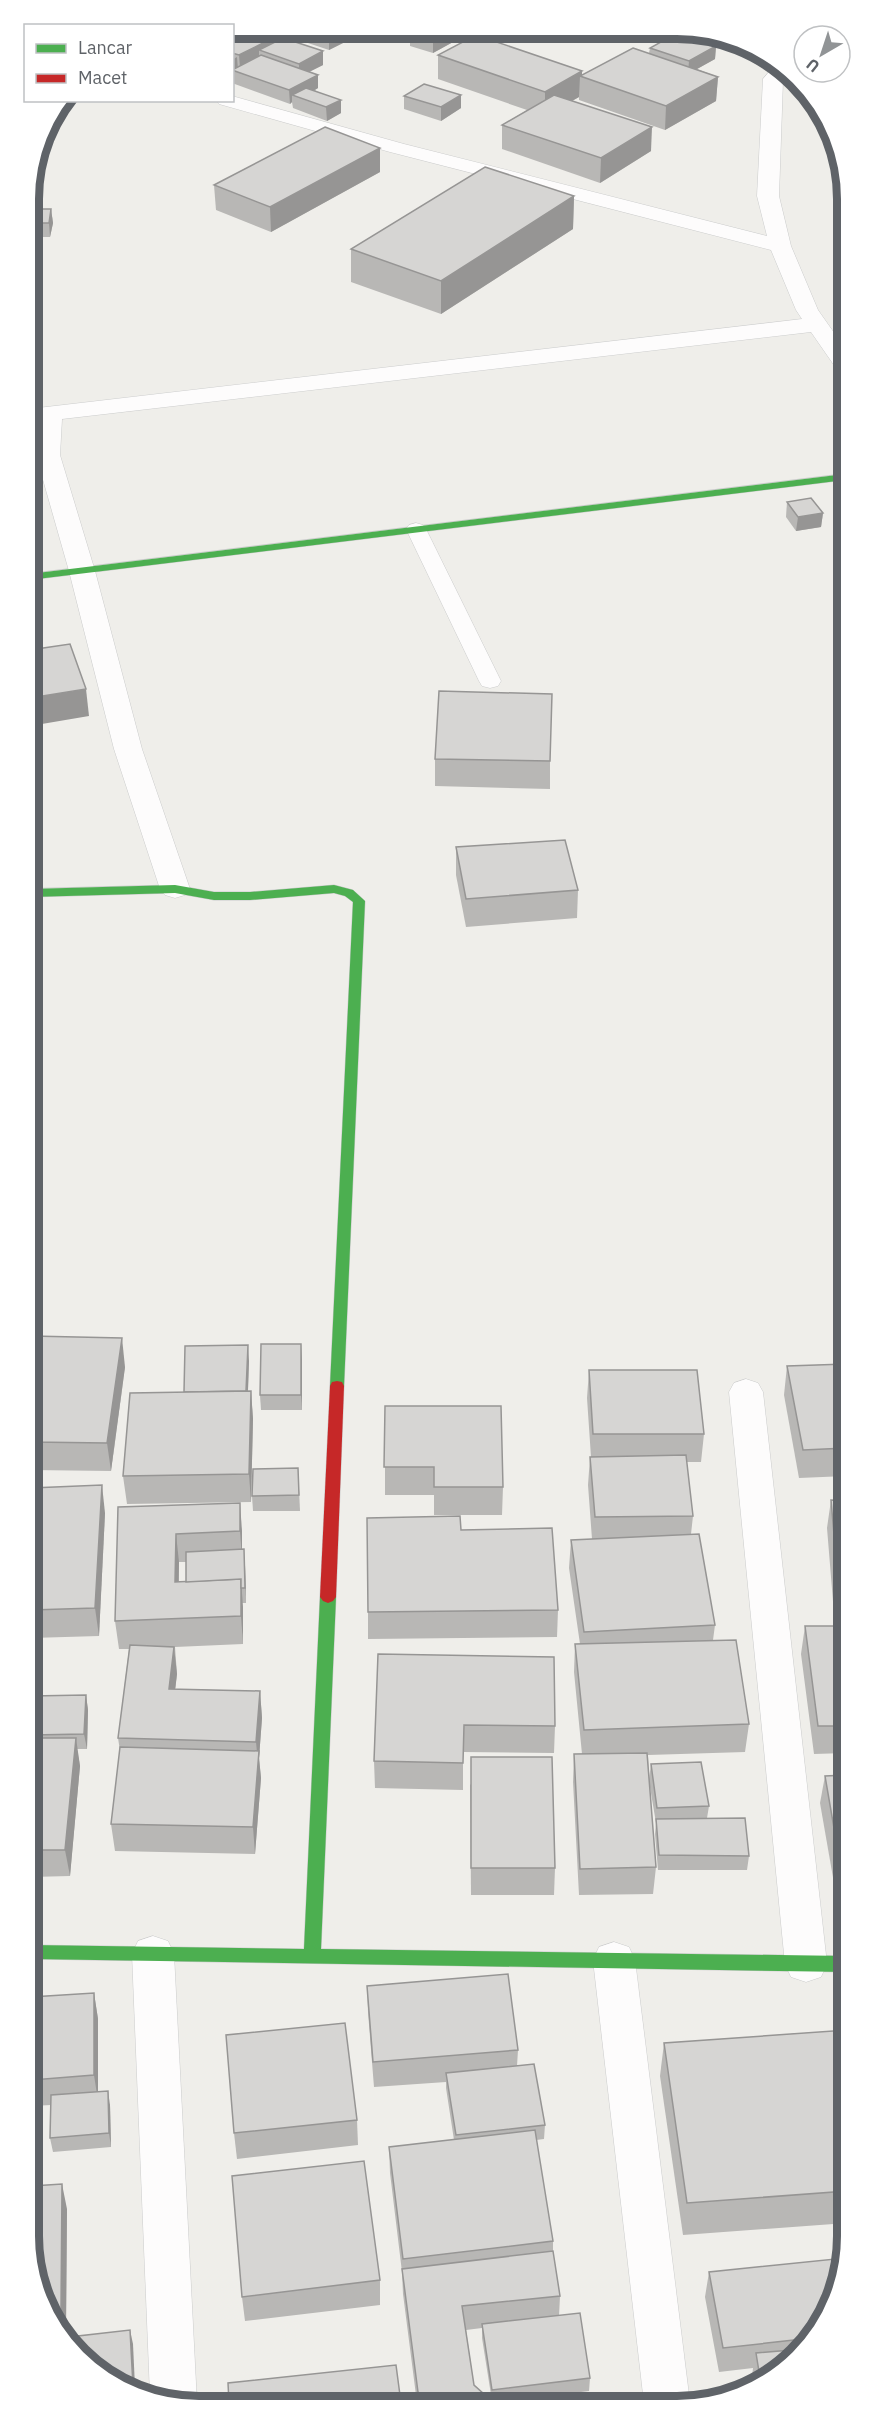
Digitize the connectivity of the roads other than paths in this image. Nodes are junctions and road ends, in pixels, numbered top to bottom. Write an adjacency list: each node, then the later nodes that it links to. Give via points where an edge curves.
1 (778, 74): 3 (street, via 773,79 768,196)
2 (233, 102): 3 (street)
3 (780, 246): 4 (street, via 807,310)
4 (817, 324): 5 (street); 6 (street)
5 (837, 353)
6 (40, 415): 9 (street)
7 (837, 478): 8 (street)
8 (416, 529): 9 (street); 11 (lane)
9 (82, 571): 10 (street); 12 (street, via 128,749)
10 (39, 576)
11 (490, 681)
12 (175, 889): 13 (street); 17 (street, via 250,897 334,889 359,901)
13 (39, 893)
14 (746, 1392): 19 (street)
15 (39, 1952): 16 (street)
16 (153, 1954): 17 (street); 21 (street)
17 (312, 1956): 18 (street)
18 (614, 1960): 19 (street); 22 (street)
19 (806, 1964): 20 (street)
20 (837, 1964)
21 (174, 2394)
22 (666, 2396)

